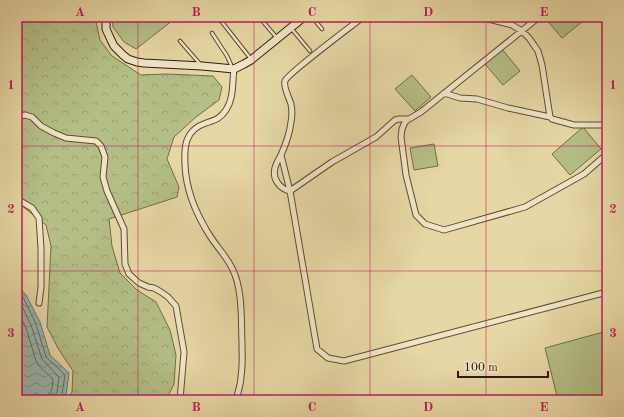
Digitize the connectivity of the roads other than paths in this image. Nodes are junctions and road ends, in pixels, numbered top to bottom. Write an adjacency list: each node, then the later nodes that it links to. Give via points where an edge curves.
1 (106, 17): 17 (street, via 106,29 111,40 119,52 128,59 144,64)
2 (218, 17): 16 (lane)
3 (259, 17): 13 (lane)
4 (304, 17): 9 (street)
5 (312, 17): 10 (lane)
6 (363, 17): 25 (street, via 285,80 291,105 291,122)
7 (480, 17): 11 (street, via 512,25)
8 (539, 17): 11 (street)
9 (293, 22): 13 (street); 15 (lane)
10 (322, 30)
11 (522, 31): 19 (street); 21 (street, via 538,51)
12 (212, 33): 18 (lane)
13 (277, 38): 16 (street)
14 (180, 41): 17 (lane)
15 (310, 51)
16 (251, 60): 18 (street)
17 (202, 66): 18 (street)
18 (234, 69): 31 (street, via 231,100 225,112 216,120 191,131 184,154 186,179 194,207 232,267 238,283 242,369)
19 (444, 93): 21 (street); 22 (street)
20 (17, 117): 30 (street, via 32,117 54,133 66,138 96,141 101,146 105,157 103,177 124,229 125,264 129,274 139,283 161,292 176,306 184,352)
21 (550, 117): 23 (street, via 574,125)
22 (409, 119): 24 (street, via 405,122 401,137 406,175 416,215 425,224 444,230 525,207 584,174); 26 (street, via 395,120 376,137 332,162)
23 (607, 125)
24 (607, 154)
25 (281, 155): 26 (street); 26 (street, via 274,171 275,176 278,185)
26 (290, 191): 28 (street, via 317,349 328,358 344,361)
27 (17, 200): 29 (street, via 32,208 40,218)
28 (607, 292)
29 (39, 303)
30 (180, 400)
31 (236, 400)

